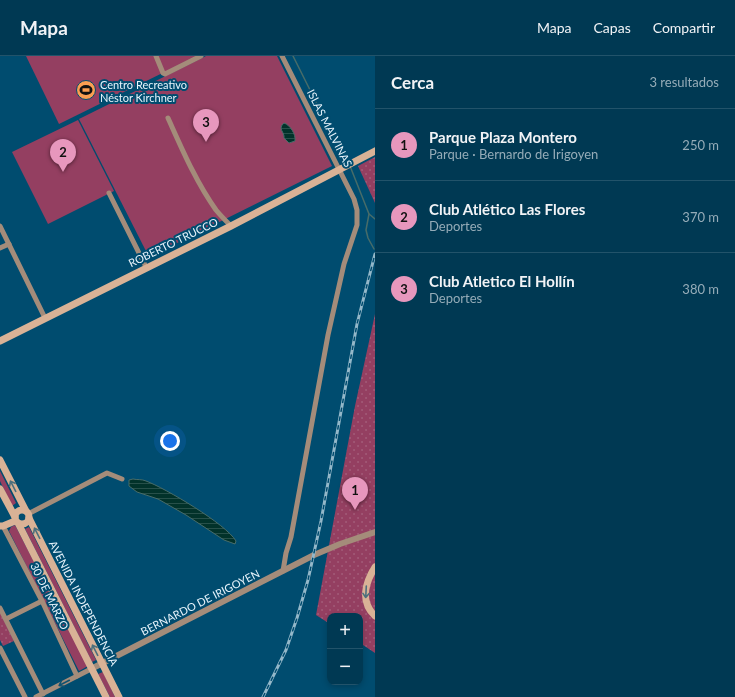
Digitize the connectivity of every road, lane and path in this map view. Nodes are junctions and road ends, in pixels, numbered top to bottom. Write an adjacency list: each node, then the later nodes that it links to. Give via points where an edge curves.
1 (156, 56): 2 (street, via 165,74)
2 (201, 56)
3 (282, 56): 6 (street, ISLAS MALVINAS)
4 (168, 118): 9 (street, via 216,210)
5 (375, 151): 6 (main road, ROBERTO TRUCCO)
6 (342, 168): 9 (main road, ROBERTO TRUCCO); 23 (street, ISLAS MALVINAS, via 357,210 357,225 344,264 328,335)
7 (109, 193): 12 (street)
8 (0, 226): 10 (street)
9 (231, 226): 12 (main road, ROBERTO TRUCCO)
10 (9, 244): 11 (street); 13 (street)
11 (0, 248)
12 (146, 267): 13 (main road, ROBERTO TRUCCO)
13 (45, 318): 14 (main road, ROBERTO TRUCCO)
14 (0, 341)
15 (0, 460): 18 (main road, AVENIDA INDEPENDENCIA, one-way to 15)
16 (122, 479): 18 (street, via 107,473)
17 (0, 489): 19 (main road, AVENIDA INDEPENDENCIA)
18 (28, 514): 19 (main road, via 22,510 18,512); 19 (main road, via 27,522 24,524); 29 (main road, AVENIDA INDEPENDENCIA, one-way to 18)
19 (16, 520): 20 (main road); 30 (main road, AVENIDA INDEPENDENCIA)
20 (1, 528): 24 (street, 30 DE MARZO)
21 (375, 532): 23 (street, BERNARDO DE IRIGOYEN, via 340,544)
22 (375, 567): 26 (main road, one-way to 26, via 365,591 368,609)
23 (283, 570): 29 (street, BERNARDO DE IRIGOYEN)
24 (42, 601): 27 (street); 31 (street, 30 DE MARZO)
25 (0, 608): 27 (street)
26 (375, 616)
27 (6, 619): 32 (street)
28 (0, 648): 33 (street)
29 (102, 664): 30 (street, BERNARDO DE IRIGOYEN); 36 (main road, AVENIDA INDEPENDENCIA)
30 (91, 669): 31 (street, BERNARDO DE IRIGOYEN); 35 (main road, AVENIDA INDEPENDENCIA)
31 (77, 676): 32 (street, BERNARDO DE IRIGOYEN, one-way to 32)
32 (43, 694): 34 (street, BERNARDO DE IRIGOYEN)
33 (25, 697)
34 (36, 697)
35 (106, 697)
36 (119, 697)

